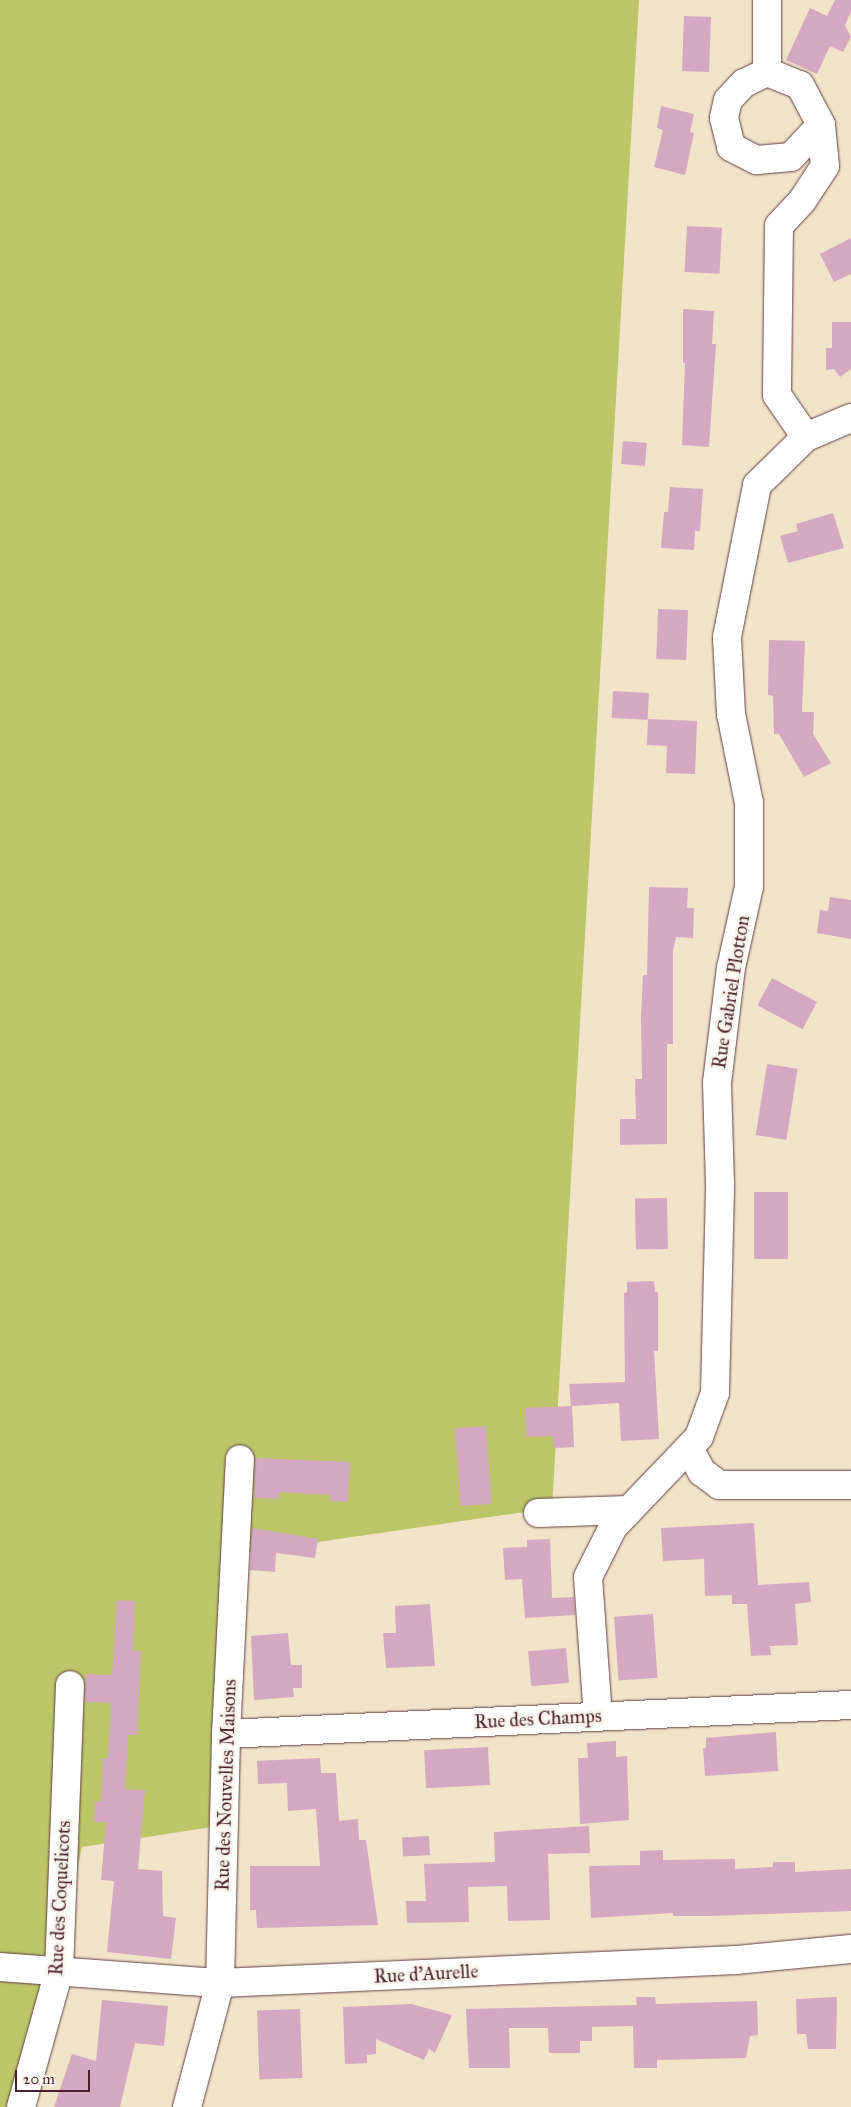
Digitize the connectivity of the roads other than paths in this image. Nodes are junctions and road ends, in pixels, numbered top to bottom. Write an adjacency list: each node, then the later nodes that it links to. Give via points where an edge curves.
1 (767, 0): 2 (street)
2 (767, 72): 3 (street, via 800,85); 3 (street, via 744,83 728,100 724,118 731,147 757,160 791,158)
3 (821, 126): 5 (street, via 825,166 802,201 779,226 777,396)
4 (851, 418): 5 (street, Rue Gabriel Plotton)
5 (806, 437): 6 (street, Rue Gabriel Plotton, via 757,485 727,637 731,714 749,803 749,886 731,968 717,1083 720,1184 715,1393 699,1437)
6 (689, 1448): 8 (street, via 702,1472 719,1485); 9 (street, Rue Gabriel Plotton)
7 (240, 1459): 14 (street, Rue des Nouvelles Maisons)
8 (851, 1486)
9 (629, 1510): 10 (street); 13 (street, Rue Gabriel Plotton, via 613,1527 588,1577)
10 (538, 1513)
11 (70, 1684): 17 (street, Rue des Coquelicots)
12 (851, 1705): 13 (street, Rue des Champs)
13 (598, 1716): 14 (street, Rue des Champs)
14 (226, 1734): 18 (street, Rue des Nouvelles Maisons)
15 (851, 1948): 18 (street, Rue d'Aurelle, via 736,1960)
16 (0, 1967): 17 (street, Rue d'Aurelle)
17 (58, 1971): 18 (street, Rue d'Aurelle); 19 (street, Rue des Coquelicots)
18 (220, 1983): 20 (street, Rue des Nouvelles Maisons)
19 (21, 2107)
20 (187, 2107)

